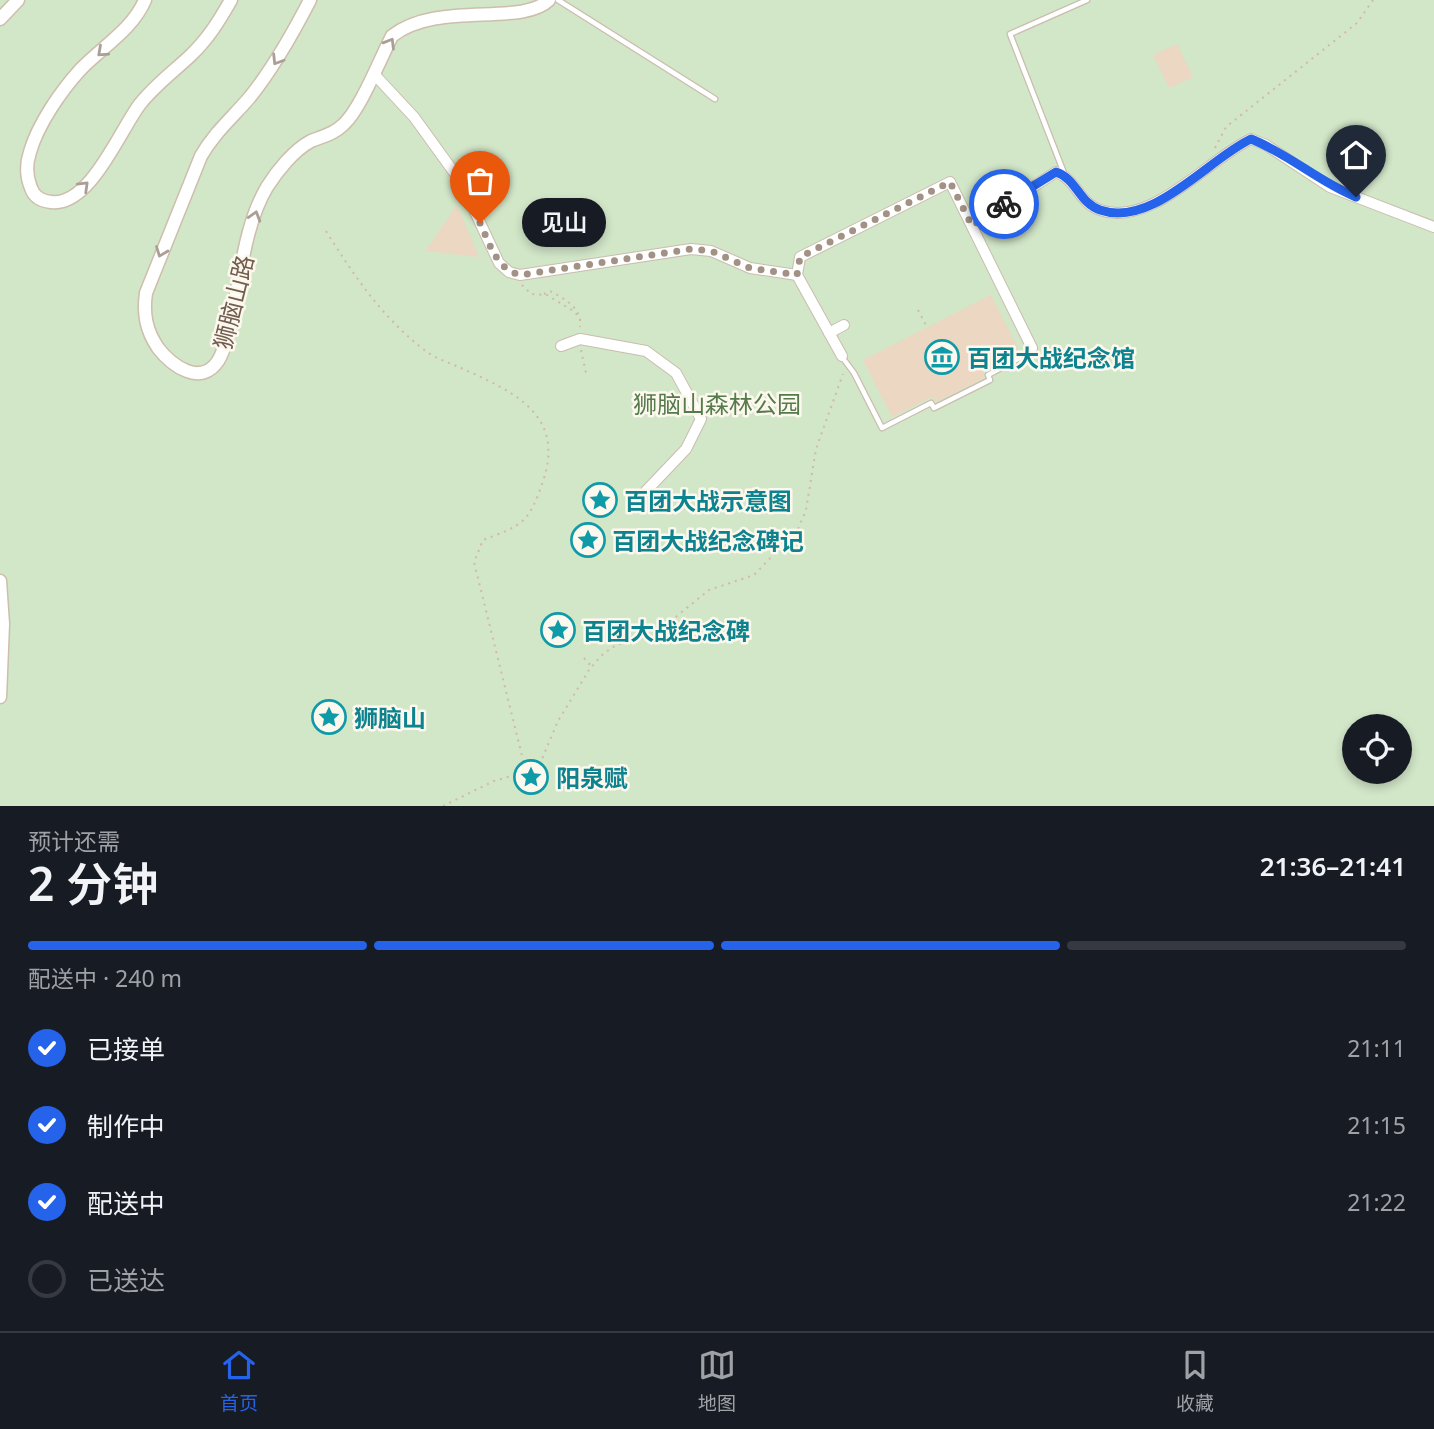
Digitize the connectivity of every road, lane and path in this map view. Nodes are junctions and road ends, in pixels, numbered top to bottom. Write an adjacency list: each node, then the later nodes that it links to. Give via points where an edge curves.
1 (18, 0): 9 (street)
2 (145, 0): 3 (street, one-way to 3, via 107,48 80,71 36,136 27,180 41,201 61,203 83,190 138,106 204,42)
3 (230, 0)
4 (310, 0): 10 (street, 狮脑山路, one-way to 10, via 275,64 201,156 146,293 144,313 149,332 174,366 191,374 206,373 218,361 255,212 267,187 309,142 333,134 347,122)
5 (549, 0): 10 (street, 狮脑山路, one-way to 5, via 392,36 417,18 453,9 530,9)
6 (558, 0): 11 (lane)
7 (1087, 0): 13 (lane, via 1010,34)
8 (1373, 0): 12 (path, via 1357,23 1226,127 1215,145)
9 (0, 19)
10 (374, 74): 15 (street, via 414,117)
11 (715, 99)
12 (1214, 163): 13 (street, via 1154,202 1116,214 1092,207); 17 (street, via 1251,139 1331,187)
13 (1065, 175): 16 (street, via 1056,172)
14 (512, 185): 15 (path)
15 (471, 203): 19 (street, via 499,262 520,275 691,249 711,251 750,268)
16 (972, 226): 19 (street, via 950,182 800,257); 29 (street)
17 (1434, 227)
18 (326, 231): 42 (path, via 385,316 430,354 523,402 550,437 545,477 533,508 517,527 483,540 474,562)
19 (797, 275): 27 (street)
20 (543, 294): 24 (path, via 550,291 562,298 577,309)
21 (547, 295): 23 (path)
22 (918, 310): 26 (path)
23 (575, 312)
24 (580, 319)
25 (845, 325): 27 (street)
26 (927, 327)
27 (829, 333): 31 (street)
28 (561, 346): 37 (street, via 580,339 646,351 679,377 701,419 686,449)
29 (1032, 348): 31 (lane, via 988,374 990,380 882,428)
30 (580, 349): 32 (path)
31 (842, 356): 40 (path, via 843,372 816,449 806,510 798,529 754,575 709,590 685,611 611,648)
32 (586, 373)
33 (675, 396): 34 (path)
34 (670, 399)
35 (664, 403): 36 (path)
36 (658, 406)
37 (646, 491)
38 (0, 581): 41 (street)
39 (584, 658): 40 (path)
40 (592, 667): 42 (path, via 542,759)
41 (0, 697)
42 (526, 772): 43 (path, via 494,781)
43 (443, 806)

